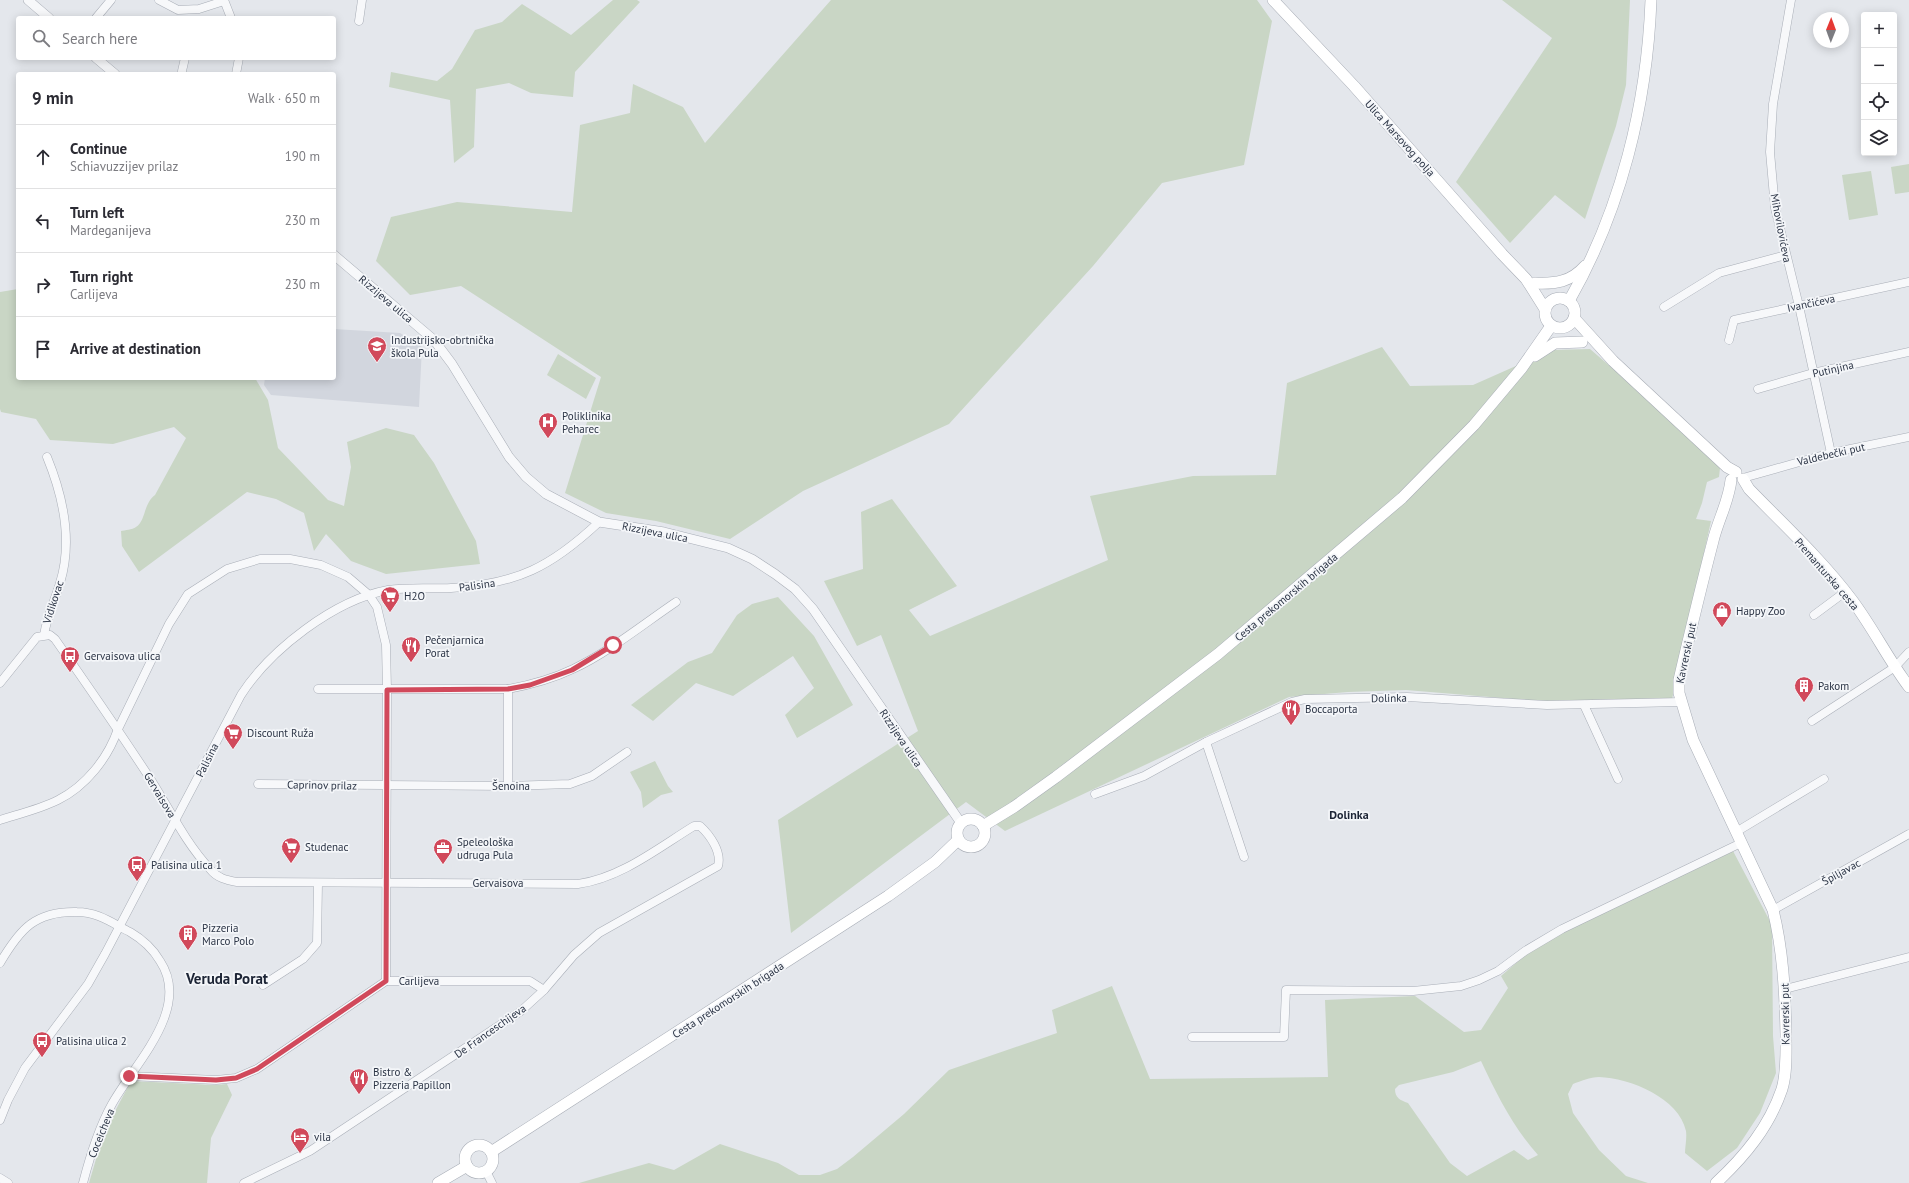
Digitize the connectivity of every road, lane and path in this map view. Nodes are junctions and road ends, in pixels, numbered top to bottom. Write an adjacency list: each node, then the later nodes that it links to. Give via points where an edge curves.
1 (28, 0): 10 (street)
2 (111, 0): 11 (street)
3 (159, 0): 9 (street)
4 (224, 0): 9 (street); 12 (street)
5 (362, 0): 13 (street)
6 (1272, 0): 23 (main road, Ulica Marsovog polja, via 1354,86 1502,254)
7 (1651, 0): 22 (main road, via 1648,54 1637,116 1624,171)
8 (1790, 0): 20 (street, Mihovilovićeva, via 1772,104 1770,152 1775,208)
9 (179, 14)
10 (47, 16)
11 (98, 16)
12 (230, 16)
13 (359, 21)
14 (98, 60): 18 (street)
15 (184, 60): 17 (street)
16 (239, 60): 19 (street)
17 (182, 70)
18 (113, 72)
19 (236, 72)
20 (1786, 255): 27 (street, Mihovilovićeva); 28 (street, via 1719,273)
21 (336, 257): 44 (street, Rizzijeva ulica, via 434,340 452,364 509,457 526,478 546,494)
22 (1591, 260): 23 (main road, via 1575,275 1564,281); 26 (main road)
23 (1530, 281): 25 (main road, Ulica Marsovog polja); 29 (main road, Ulica Marsovog polja)
24 (1909, 282): 27 (street, Ivančićeva)
25 (1555, 299): 26 (main road); 29 (main road)
26 (1569, 301): 30 (main road, via 1574,310)
27 (1799, 306): 33 (street, Ivančićeva, via 1734,320); 38 (street, Mihovilovićeva)
28 (1664, 307)
29 (1545, 309): 31 (main road, via 1546,319)
30 (1574, 318): 32 (main road); 36 (main road, Premanturska cesta)
31 (1551, 326): 32 (main road); 37 (main road, Cesta prekomorskih brigada)
32 (1564, 328): 34 (main road, Premanturska cesta)
33 (1729, 340)
34 (1582, 342): 36 (main road, Premanturska cesta); 37 (main road, via 1555,343)
35 (1909, 352): 38 (street, Putinjina)
36 (1613, 361): 43 (main road, Premanturska cesta)
37 (1526, 362): 72 (main road, Cesta prekomorskih brigada, via 1452,449 1354,540 1218,654 1135,718 1014,807)
38 (1813, 373): 39 (street, Putinjina); 41 (street, Mihovilovićeva)
39 (1758, 389)
40 (1909, 437): 41 (street, Valdebečki put)
41 (1831, 453): 43 (street, Valdebečki put)
42 (47, 457): 49 (street, Vidikovac, via 64,513 65,555 61,582 46,622)
43 (1739, 479): 45 (main road, Premanturska cesta, via 1817,558); 57 (main road, Kavrerski put, via 1714,537 1699,594 1679,680 1678,693)
44 (599, 522): 46 (street, Palisina, via 564,553 541,567 510,579 453,588 388,590); 71 (street, Rizzijeva ulica, via 664,532 728,548 752,559 795,589 813,609)
45 (1845, 592): 48 (street); 51 (main road, Premanturska cesta, via 1885,649)
46 (369, 595): 56 (street, via 377,607 386,645); 60 (street, via 348,577 306,561 260,560 228,569 188,594 169,624); 70 (street, Palisina, via 341,608 288,642 253,676)
47 (676, 602): 55 (street, via 591,660 572,670 530,685)
48 (1814, 615)
49 (44, 635): 52 (street, Vidikovac, via 33,640); 60 (street, Gervaisova, via 50,635 55,639)
50 (1909, 652): 51 (street)
51 (1894, 667): 53 (main road, Premanturska cesta); 59 (street)
52 (0, 683)
53 (1909, 686)
54 (318, 689): 56 (street)
55 (508, 689): 56 (street); 67 (street)
56 (387, 690): 66 (street)
57 (1681, 702): 58 (street, Dolinka); 73 (main road, Kavrerski put, via 1693,740)
58 (1584, 705): 61 (street, Dolinka, via 1516,704 1407,697 1305,700 1292,702); 63 (street)
59 (1812, 721)
60 (118, 729): 69 (street, via 112,747 75,788 44,806); 70 (street, Gervaisova)
61 (1206, 742): 68 (street, Dolinka, via 1144,776); 77 (street)
62 (628, 752): 67 (street, Šenoina, via 582,781 543,786)
63 (1618, 779)
64 (1824, 779): 73 (street)
65 (258, 784): 66 (street, Caprinov prilaz)
66 (387, 786): 67 (street, Šenoina); 80 (street)
67 (508, 786)
68 (1095, 794)
69 (0, 820)
70 (175, 821): 79 (street, Gervaisova, via 210,869 221,878 237,882); 82 (street, Palisina)
71 (961, 823): 72 (main road, via 974,819); 75 (main road, via 957,829)
72 (983, 826): 75 (main road, via 984,837 978,845 967,847)
73 (1736, 832): 76 (main road, Kavrerski put)
74 (1909, 834): 81 (street, Špiljavac)
75 (958, 840): 92 (main road, Cesta prekomorskih brigada, via 935,862 888,896)
76 (1741, 843): 81 (main road, Kavrerski put); 89 (street, via 1562,929 1498,971 1479,980 1460,986 1413,991 1286,990 1284,1037)
77 (1244, 857)
78 (720, 860): 80 (street, Gervaisova, via 719,852 700,826 694,826 617,872 593,882); 88 (street, De Franceschijeva, via 718,866 599,933 574,955)
79 (318, 883): 80 (street, Gervaisova); 86 (street, via 317,943 303,959)
80 (386, 883): 85 (street)
81 (1773, 910): 87 (main road, Kavrerski put, via 1778,928)
82 (120, 927): 84 (street, Coceicheva, via 102,916 60,912 28,925 20,932); 90 (street, Coceicheva, via 136,936 156,954 166,972 169,992 165,1018 160,1030); 91 (street, Palisina, via 88,984 25,1068)
83 (1909, 957): 87 (street)
84 (0, 963)
85 (386, 981): 88 (street, Carlijeva, via 530,982); 90 (street, Carlijeva, via 246,1074 226,1080)
86 (263, 985)
87 (1784, 989): 101 (main road, Kavrerski put, via 1786,1046 1782,1087 1772,1114 1757,1140)
88 (544, 990): 98 (street, De Franceschijeva, via 521,1010 316,1147)
89 (1192, 1038)
90 (129, 1076): 97 (street, Coceicheva, via 102,1123)
91 (0, 1120)
92 (491, 1152): 93 (main road, via 483,1145 472,1147 465,1155); 94 (main road, via 493,1163)
93 (467, 1166): 94 (main road, via 475,1172); 99 (main road)
94 (486, 1171): 100 (street)
95 (0, 1178): 96 (street)
96 (8, 1183)
97 (83, 1183)
98 (244, 1183)
99 (438, 1183)
100 (492, 1183)
101 (1716, 1183)

